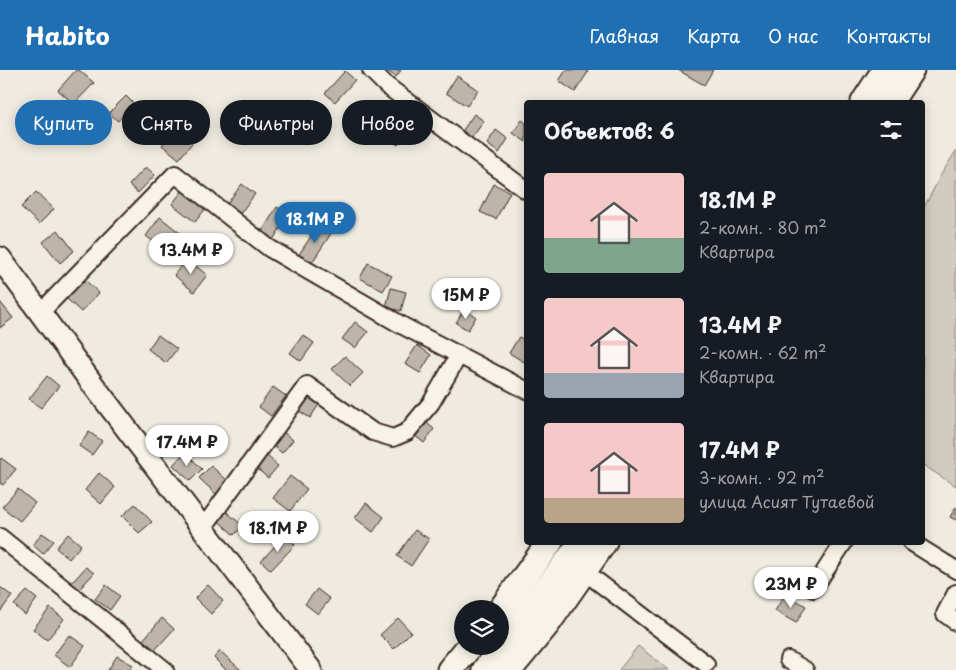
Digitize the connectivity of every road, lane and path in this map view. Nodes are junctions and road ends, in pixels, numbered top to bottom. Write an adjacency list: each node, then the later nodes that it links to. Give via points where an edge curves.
1 (371, 70): 6 (street, via 387,86)
2 (885, 70): 4 (highway)
3 (911, 70): 5 (highway)
4 (865, 100)
5 (891, 100)
6 (524, 189)
7 (0, 258): 8 (main road)
8 (40, 313): 9 (street, via 175,174 269,248); 11 (main road)
9 (459, 355): 10 (street); 11 (street, via 431,403 407,432 393,438 373,432 307,385)
10 (524, 389)
11 (203, 528): 31 (main road)
12 (0, 537): 30 (street)
13 (548, 545): 23 (highway)
14 (561, 545): 24 (highway)
15 (580, 545): 34 (highway)
16 (602, 545): 20 (highway)
17 (842, 545): 21 (street)
18 (916, 545): 19 (street)
19 (956, 570)
20 (585, 572): 29 (street); 35 (highway)
21 (813, 589)
22 (956, 593): 25 (street, via 945,614)
23 (509, 600)
24 (509, 614)
25 (956, 622)
26 (462, 655): 32 (highway)
27 (478, 655): 33 (highway)
28 (788, 660): 36 (street)
29 (706, 664)
30 (165, 670)
31 (311, 670)
32 (450, 670)
33 (467, 670)
34 (485, 670)
35 (509, 670)
36 (805, 670)

